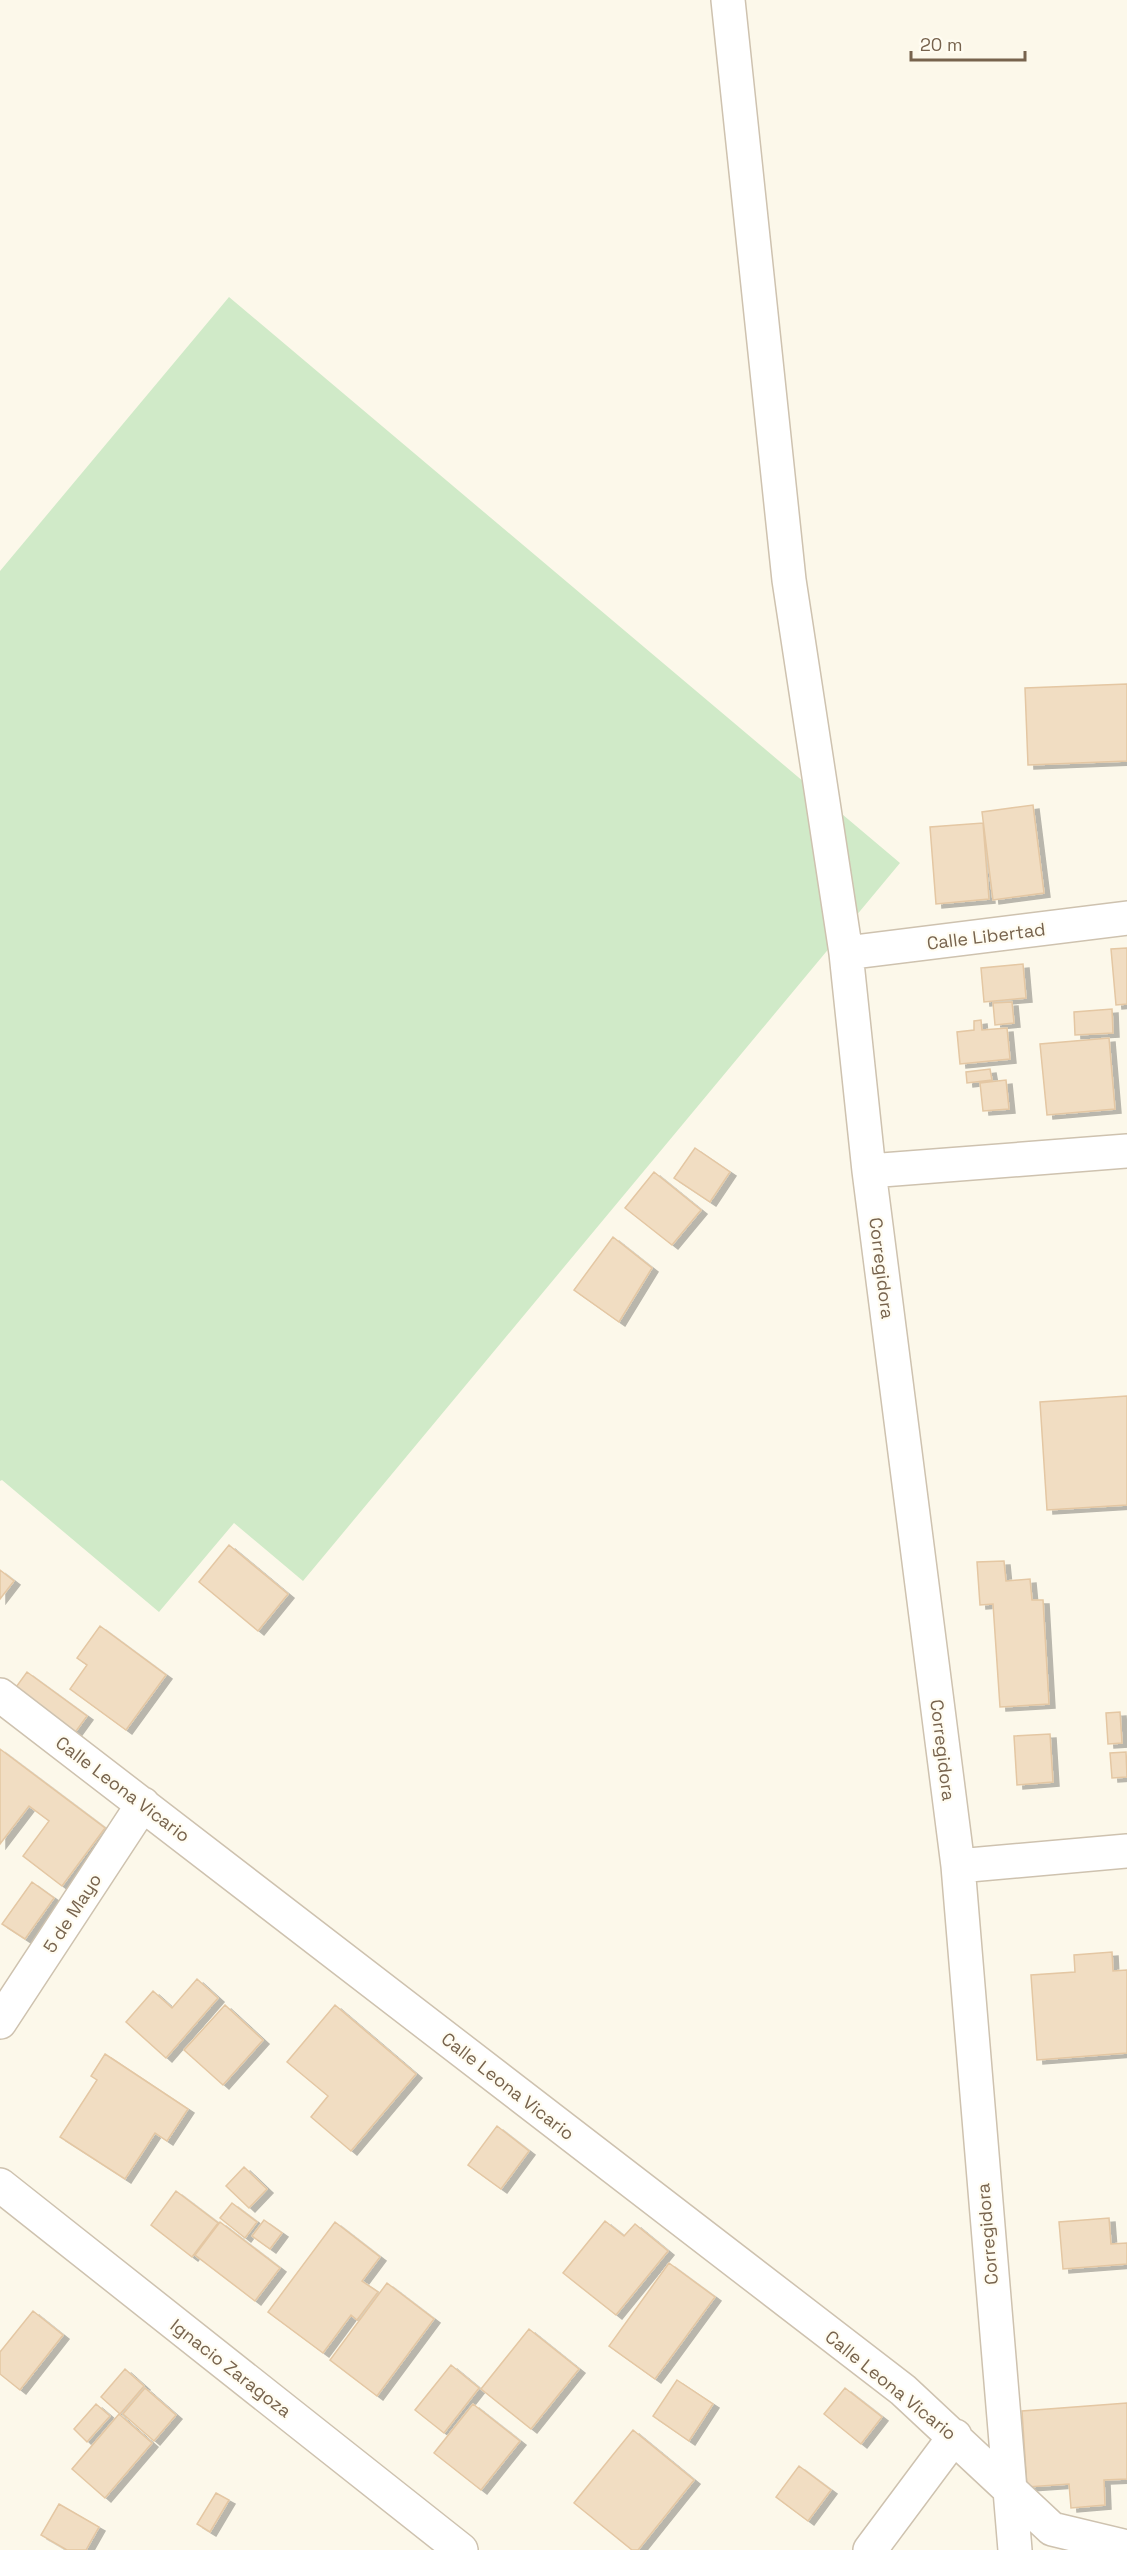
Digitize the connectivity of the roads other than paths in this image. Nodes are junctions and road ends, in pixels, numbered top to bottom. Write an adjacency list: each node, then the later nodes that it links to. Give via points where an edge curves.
1 (728, 0): 3 (street, Corregidora, via 789,580)
2 (1127, 918): 3 (street, Calle Libertad)
3 (846, 953): 5 (street, Corregidora)
4 (1127, 1150): 5 (street)
5 (869, 1171): 9 (street, Corregidora)
6 (0, 1695): 7 (street, Calle Leona Vicario)
7 (143, 1804): 10 (street, 5 de Mayo); 12 (street, Calle Leona Vicario, via 903,2390)
8 (1127, 1851): 9 (street)
9 (958, 1866): 13 (street, Corregidora)
10 (0, 2022)
11 (0, 2185): 15 (street, Ignacio Zaragoza)
12 (955, 2436): 13 (street, Calle Leona Vicario); 16 (street)
13 (1008, 2486): 14 (street, Calle Leona Vicario, via 1052,2529); 17 (street, Corregidora)
14 (1127, 2547)
15 (461, 2550)
16 (870, 2550)
17 (1015, 2550)

